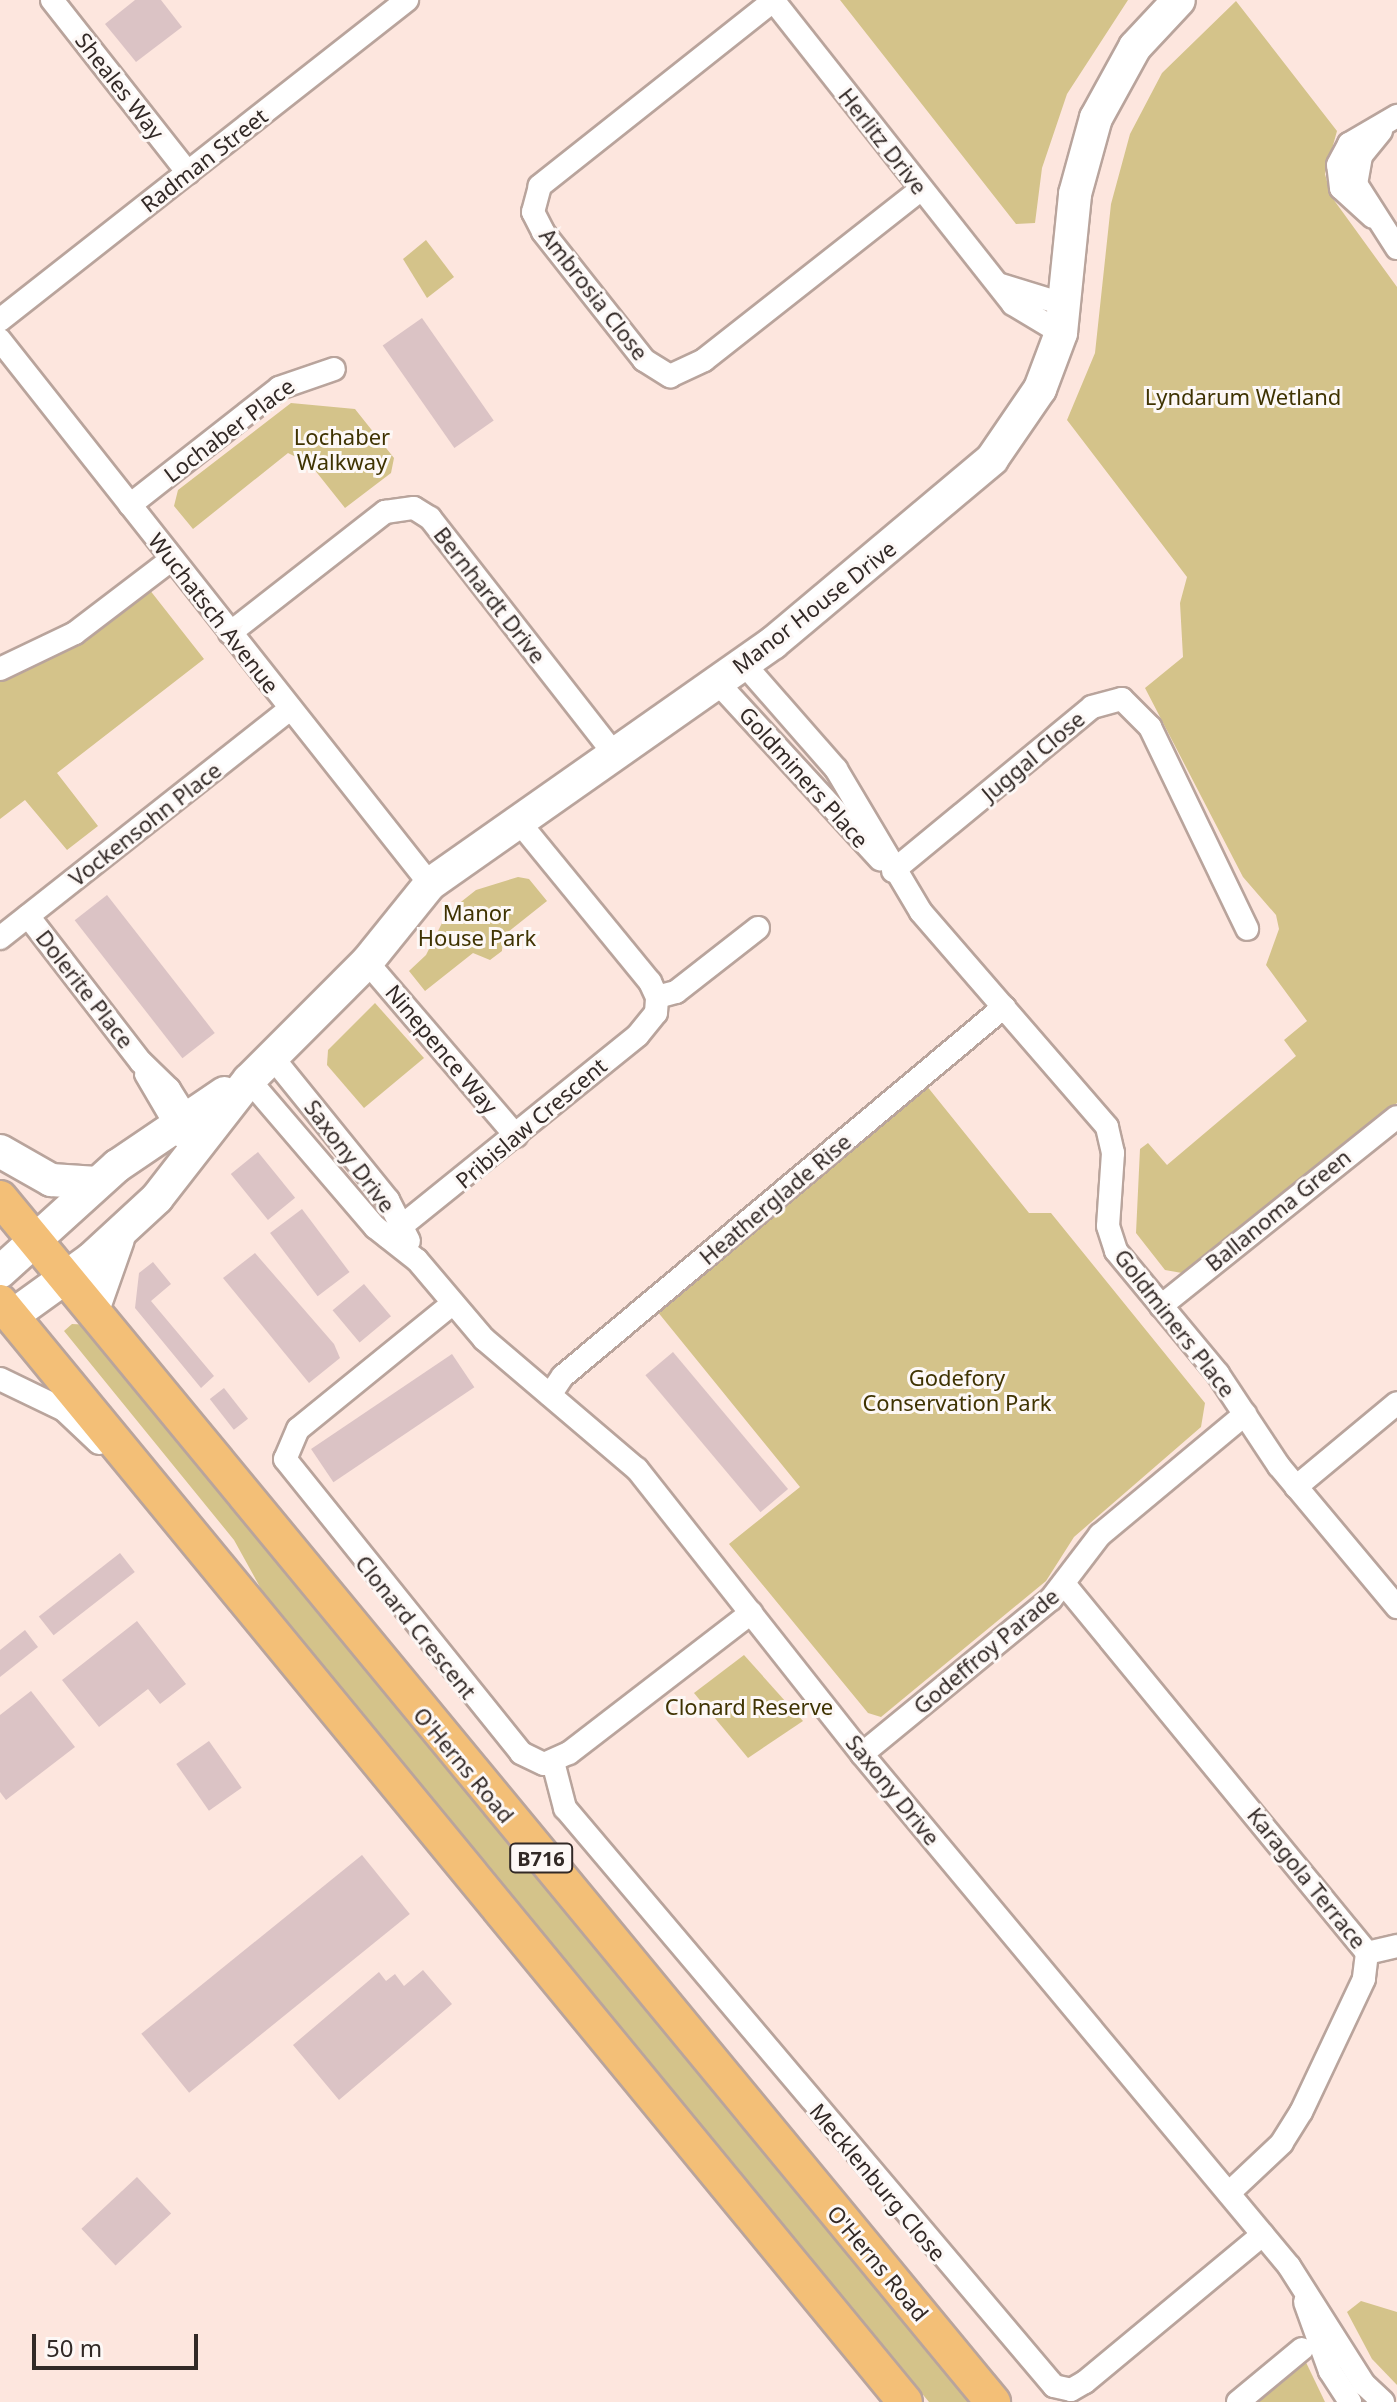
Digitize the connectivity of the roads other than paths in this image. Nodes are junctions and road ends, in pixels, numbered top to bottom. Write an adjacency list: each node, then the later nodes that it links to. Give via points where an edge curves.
1 (52, 0): 6 (street, Sheales Way)
2 (407, 0): 6 (street, Radman Street)
3 (773, 0): 7 (street, Herlitz Drive); 7 (street, Ambrosia Close, via 540,186 533,212 543,232 644,360 670,376 704,360)
4 (1179, 0): 9 (street, Manor House Drive, via 1123,65 1086,144 1073,207)
5 (1390, 122): 8 (street, via 1349,144 1338,165 1341,188)
6 (188, 173): 10 (street, Radman Street)
7 (921, 189): 9 (street, Herlitz Drive, via 993,281)
8 (1397, 248)
9 (1064, 319): 16 (street, Manor House Drive, via 1040,389 992,459)
10 (0, 320)
11 (0, 340): 13 (street, Wuchatsch Avenue)
12 (334, 369): 13 (street, Lochaber Place, via 279,388)
13 (130, 505): 14 (street, Wuchatsch Avenue)
14 (172, 559): 15 (street, Wuchatsch Avenue); 17 (street, via 75,633)
15 (230, 633): 19 (street, Wuchatsch Avenue); 20 (street, Bernhardt Drive, via 385,512 414,508 430,518)
16 (744, 664): 18 (street, Manor House Drive); 22 (street, Goldminers Place, via 836,769)
17 (0, 669)
18 (717, 682): 20 (street, Manor House Drive); 22 (street, Goldminers Place, via 832,813)
19 (290, 709): 23 (street, Wuchatsch Avenue); 24 (street, Vockensohn Place)
20 (613, 752): 21 (street, Manor House Drive)
21 (520, 823): 23 (street, Manor House Drive); 29 (street)
22 (893, 871): 26 (street, Juggal Close, via 1092,707 1122,699 1150,727 1231,884); 30 (street, Goldminers Place)
23 (430, 884): 28 (street, Manor House Drive)
24 (28, 916): 27 (street, Vockensohn Place); 34 (street, Dolerite Place, via 141,1062)
25 (758, 928): 29 (street, via 676,992)
26 (1247, 929)
27 (0, 938)
28 (367, 962): 31 (street, Manor House Drive); 35 (street, Ninepence Way)
29 (657, 997): 35 (street, Pribislaw Crescent, via 646,1027)
30 (1004, 1007): 45 (street, Goldminers Place, via 1107,1127 1113,1153 1111,1240); 49 (street, Heatherglade Rise, via 563,1376)
31 (273, 1058): 32 (street, Manor House Drive); 39 (street, Saxony Drive, via 388,1200)
32 (249, 1080): 34 (street, Manor House Drive); 39 (street, Saxony Drive)
33 (1397, 1117): 45 (street, Ballanoma Green)
34 (187, 1131): 37 (street, Manor House Drive); 40 (street, Manor House Drive)
35 (516, 1136): 39 (street, Pribislaw Crescent)
36 (0, 1151): 37 (street, via 51,1180)
37 (97, 1183): 41 (street, Manor House Drive)
38 (0, 1198): 41 (main road, O'Herns Road / B716)
39 (395, 1232): 44 (street, Saxony Drive)
40 (122, 1233): 43 (street, Manor House Drive); 46 (street)
41 (35, 1241): 42 (street, Manor House Drive); 43 (main road, O'Herns Road / B716)
42 (0, 1272)
43 (66, 1277): 46 (main road, O'Herns Road / B716); 47 (street, Manor House Drive)
44 (452, 1304): 49 (street, Saxony Drive); 58 (street, Clonard Crescent, via 298,1429 285,1459 513,1745 535,1762)
45 (1161, 1306): 51 (street, Goldminers Place)
46 (93, 1310): 66 (main road, O'Herns Road / B716)
47 (4, 1315): 53 (main road, B716)
48 (0, 1379): 53 (street, via 64,1410)
49 (550, 1395): 56 (street, Saxony Drive, via 637,1469)
50 (1397, 1403): 52 (street)
51 (1245, 1414): 52 (street, Goldminers Place); 54 (street, Godeffroy Parade, via 1100,1535)
52 (1296, 1487): 55 (street, Goldminers Place)
53 (172, 1513): 65 (main road, B716)
54 (1065, 1585): 57 (street, Godeffroy Parade); 60 (street, Karagola Terrace)
55 (1397, 1607)
56 (751, 1613): 57 (street, Saxony Drive); 58 (street)
57 (862, 1754): 61 (street, Saxony Drive)
58 (553, 1762): 62 (street, Mecklenburg Close, via 565,1808 1054,2386 1071,2390 1085,2382)
59 (1397, 1946): 60 (street)
60 (1367, 1953): 61 (street, Karagola Terrace, via 1364,1979 1296,2121 1269,2158)
61 (1229, 2193): 62 (street, Saxony Drive)
62 (1263, 2234): 63 (street, Saxony Drive)
63 (1289, 2266): 68 (street, Saxony Drive, via 1330,2371); 69 (street, Saxony Drive, via 1364,2384)
64 (1302, 2349): 67 (street)
65 (905, 2402)
66 (993, 2402)
67 (1238, 2402)
68 (1350, 2402)
69 (1383, 2402)

